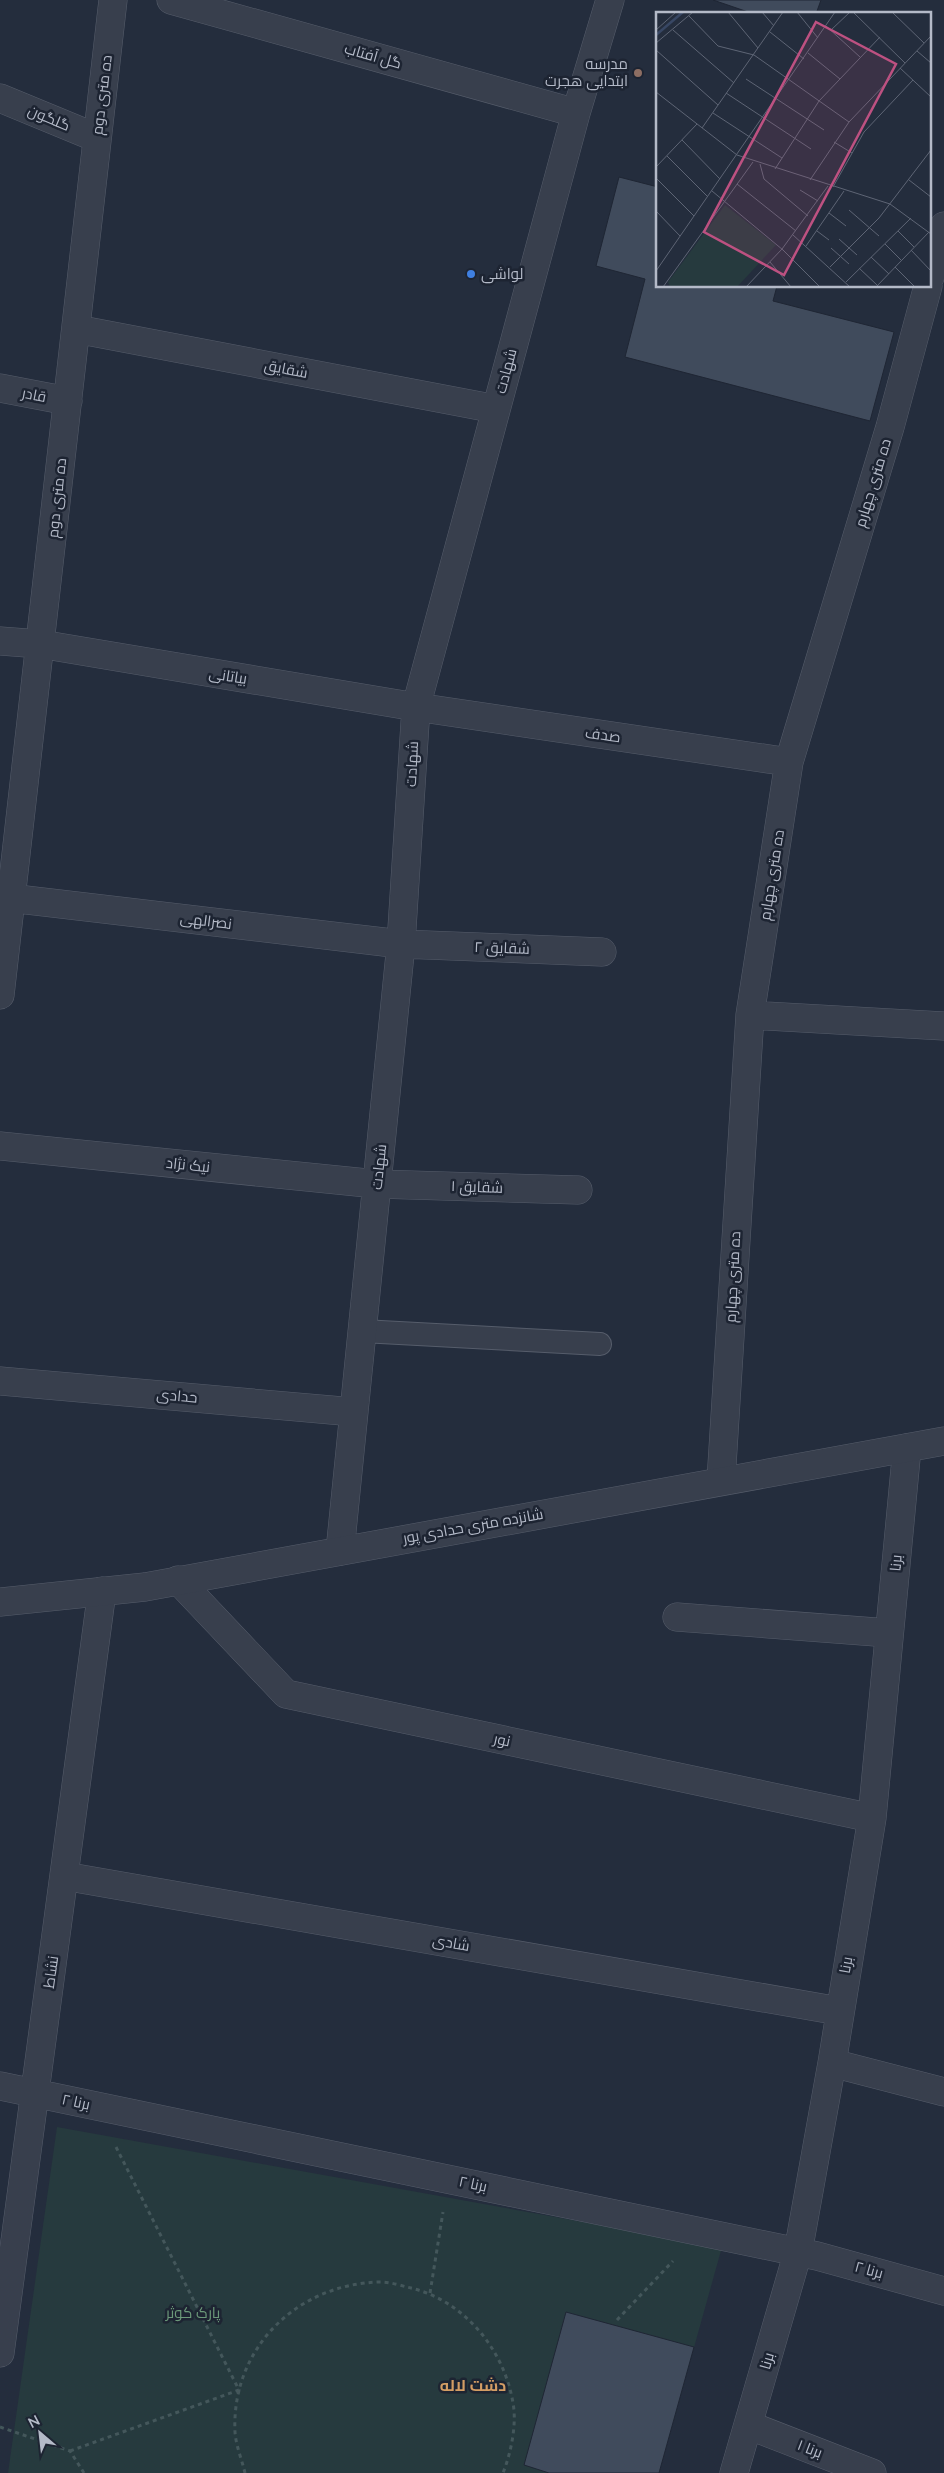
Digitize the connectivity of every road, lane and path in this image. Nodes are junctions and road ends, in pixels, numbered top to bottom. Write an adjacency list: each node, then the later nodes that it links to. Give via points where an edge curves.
1 (113, 0): 6 (street, ده متری دوم)
2 (610, 0): 5 (street, شهادت)
3 (180, 1): 5 (street, گل آفتاب)
4 (0, 98): 6 (street, گلگون)
5 (576, 113): 13 (street, شهادت)
6 (97, 138): 10 (street, ده متری دوم)
7 (944, 226): 8 (street)
8 (932, 270)
9 (927, 288): 17 (street, ده متری چهارم, via 890,427)
10 (76, 328): 12 (street, ده متری دوم); 13 (street, شقایق)
11 (0, 388): 12 (street, قادر)
12 (68, 401): 15 (street, ده متری دوم)
13 (496, 409): 16 (street, شهادت)
14 (0, 641): 15 (street, بیاتانی)
15 (40, 644): 16 (street, بیاتانی); 18 (street, ده متری دوم)
16 (416, 707): 17 (street, صدف); 19 (street, شهادت)
17 (789, 762): 22 (street, ده متری چهارم)
18 (6, 897): 19 (street, نصرالهی); 21 (street, ده متری دوم)
19 (402, 944): 20 (street, شقایق ۲); 25 (street, شهادت)
20 (602, 952)
21 (0, 995)
22 (750, 1015): 23 (street); 33 (street, ده متری چهارم)
23 (944, 1026)
24 (0, 1146): 25 (street, نیک نژاد)
25 (377, 1184): 26 (street, شقایق ۱); 27 (street, شهادت)
26 (578, 1190)
27 (362, 1331): 28 (lane); 30 (street, شهادت)
28 (600, 1344)
29 (0, 1381): 30 (street, حدادی)
30 (354, 1412): 34 (street, شهادت)
31 (944, 1441): 32 (street, شانزده متری حدادی پور)
32 (907, 1448): 33 (street, شانزده متری حدادی پور); 39 (street, برنا)
33 (721, 1481): 34 (street, شانزده متری حدادی پور)
34 (340, 1550): 35 (street, شانزده متری حدادی پور)
35 (178, 1580): 36 (street, شانزده متری حدادی پور); 40 (street, نور, via 286,1694)
36 (102, 1591): 37 (street, شانزده متری حدادی پور); 41 (street, نشاط)
37 (0, 1602)
38 (677, 1617): 39 (street)
39 (890, 1633): 40 (street, برنا)
40 (872, 1818): 42 (street, برنا)
41 (64, 1876): 42 (street, شادی); 46 (street, نشاط)
42 (838, 2011): 43 (street, برنا)
43 (832, 2063): 45 (street); 50 (street, برنا)
44 (0, 2086): 46 (street, برنا ۲)
45 (944, 2092)
46 (35, 2093): 47 (street, برنا ۲); 54 (street, نشاط)
47 (94, 2106): 48 (street, برنا ۲); 55 (path)
48 (448, 2179): 49 (street, برنا ۲); 52 (path)
49 (701, 2232): 50 (street, برنا ۲); 53 (path)
50 (798, 2252): 51 (street, برنا ۲); 56 (street, برنا)
51 (944, 2290)
52 (430, 2292): 55 (path, via 383,2282 334,2288 291,2310 258,2345); 61 (path, via 470,2319 499,2357 514,2404 511,2452)
53 (617, 2320)
54 (0, 2353)
55 (239, 2390): 58 (path); 60 (path, via 235,2433)
56 (748, 2424): 62 (street, برنا); 63 (street, برنا ۱)
57 (0, 2427): 58 (path)
58 (70, 2451): 59 (path)
59 (84, 2473)
60 (245, 2473)
61 (503, 2473)
62 (734, 2473)
63 (872, 2473)

